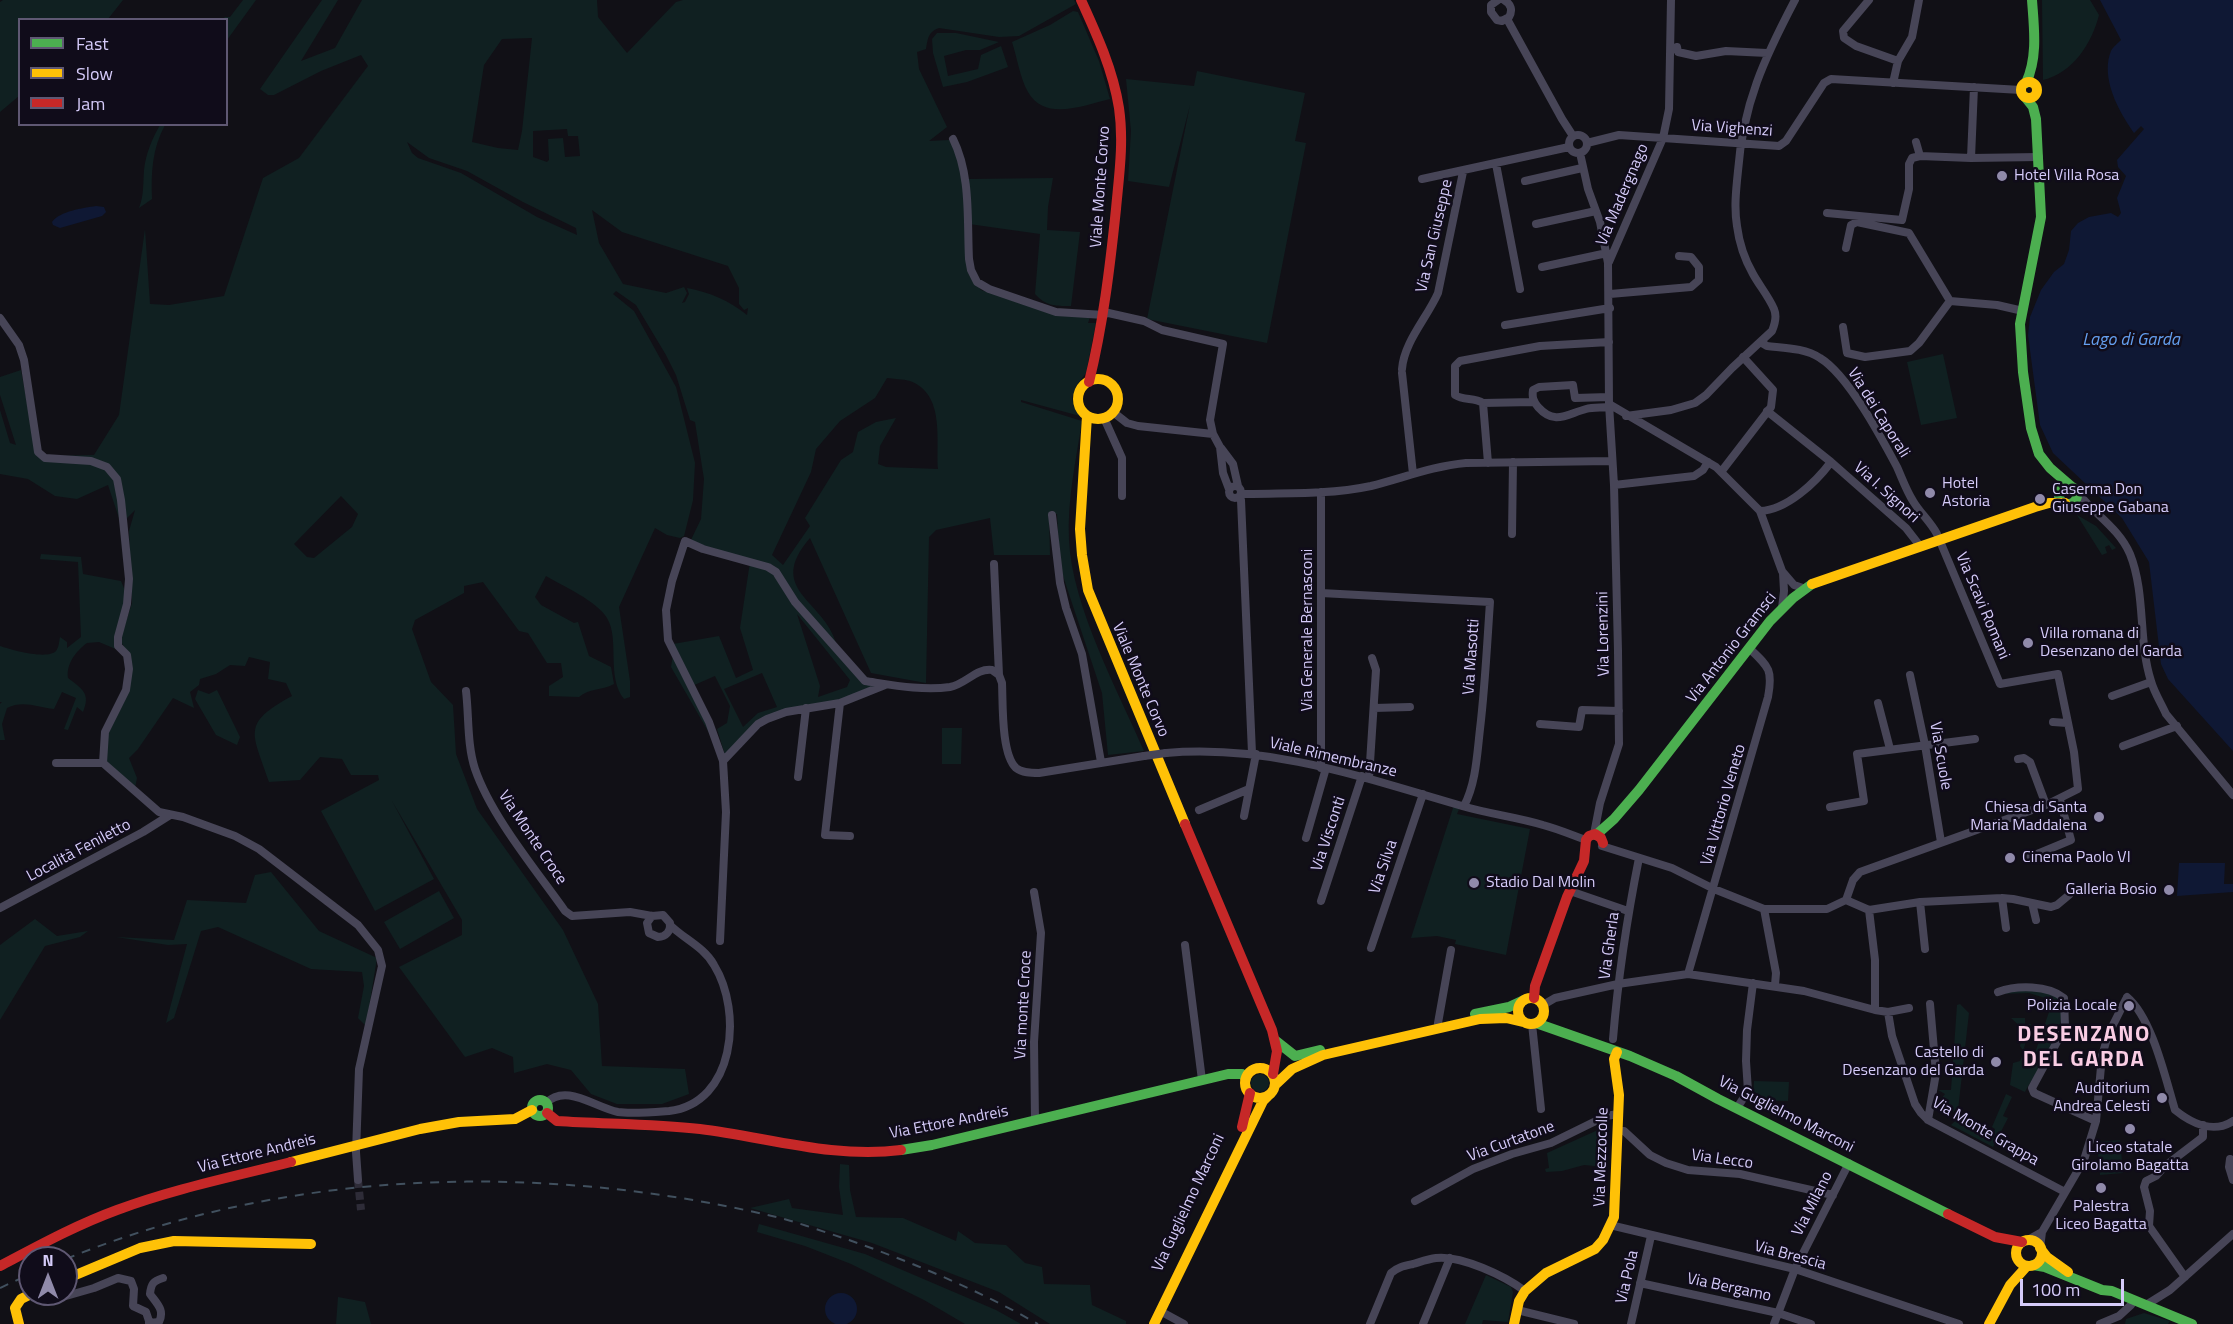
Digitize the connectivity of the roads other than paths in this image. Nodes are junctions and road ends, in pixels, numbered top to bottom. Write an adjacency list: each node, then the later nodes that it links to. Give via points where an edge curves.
1 (1081, 0): 45 (main road, Viale Monte Corvo, via 1109,68 1120,110 1121,150)
2 (1504, 0): 9 (street, via 1511,7)
3 (1671, 0): 18 (street, Via Madergnago, via 1670,109)
4 (1795, 0): 11 (street)
5 (1869, 0): 12 (street, via 1843,31 1844,38)
6 (1919, 0): 12 (street, via 1912,37)
7 (2032, 0): 15 (main road, via 2037,59)
8 (1493, 2): 9 (street, via 1491,12 1497,20)
9 (1507, 19): 16 (street)
10 (1677, 47): 11 (street, via 1678,51 1696,56 1726,51)
11 (1767, 54): 21 (street)
12 (1898, 61): 13 (street)
13 (1893, 83): 14 (street, Via Vighenzi); 21 (street, Via Vighenzi, via 1831,79 1824,82 1779,146)
14 (1974, 87): 15 (street, Via Vighenzi); 26 (street)
15 (2029, 90): 25 (main road)
16 (1574, 136): 20 (street, via 1584,137); 22 (street)
17 (953, 138): 45 (street, via 963,165 970,270 977,282 1056,312)
18 (1663, 138): 20 (street, Via Vighenzi, via 1619,135); 21 (street, Via Vighenzi); 38 (street, Via Madergnago)
19 (1916, 142): 24 (street)
20 (1587, 143): 23 (street)
21 (1740, 143): 50 (street, via 1737,229 1752,271 1774,310 1775,323)
22 (1569, 147): 23 (street); 27 (street)
23 (1580, 153): 28 (street, Via Lorenzini)
24 (1920, 156): 26 (street); 33 (street, via 1912,158 1909,165 1902,220)
25 (2039, 157): 26 (street); 44 (main road, via 2040,228)
26 (1971, 158)
27 (1496, 165): 29 (street); 40 (street)
28 (1582, 168): 31 (street); 32 (street, Via Lorenzini)
29 (1463, 172): 30 (street); 71 (street, Via San Giuseppe, via 1437,293 1403,358)
30 (1422, 179)
31 (1525, 181)
32 (1596, 211): 34 (street); 36 (street, Via Lorenzini)
33 (1827, 213)
34 (1536, 224)
35 (1846, 248): 42 (street, via 1851,225 1857,222 1909,233)
36 (1607, 253): 38 (street, Via Lorenzini); 39 (street)
37 (1679, 256): 41 (street, via 1691,257 1700,267 1699,280 1691,287)
38 (1608, 263): 41 (street, Via Lorenzini)
39 (1542, 267)
40 (1520, 290)
41 (1610, 294): 43 (street, Via Lorenzini)
42 (1950, 301): 44 (street); 48 (street, via 1910,351 1865,357 1847,353)
43 (1610, 308): 47 (street); 49 (street, Via Lorenzini)
44 (2023, 311): 70 (main road, via 2020,342 2032,436 2040,455)
45 (1104, 314): 51 (main road, Viale Monte Corvo); 63 (street, via 1223,344 1210,420)
46 (0, 318): 115 (street, via 19,345 24,360 38,452 45,458 91,461 107,467 117,479 129,579 118,646 127,655 129,669 126,690 105,732)
47 (1505, 325)
48 (1843, 327)
49 (1610, 342): 57 (street, via 1540,346 1460,362 1455,366 1455,395); 58 (street, Via Lorenzini)
50 (1762, 343): 52 (street); 82 (street, Via dei Caporali, via 1803,350 1834,367)
51 (1099, 345): 53 (main road, Viale Monte Corvo); 54 (main road, Viale Monte Corvo)
52 (1743, 357): 59 (street, via 1773,390); 62 (street, via 1695,403)
53 (1104, 381): 54 (main road); 61 (main road, via 1114,388 1117,404)
54 (1089, 382): 61 (main road, via 1080,390 1080,407)
55 (1575, 398): 56 (street, via 1573,385 1539,387 1532,393); 58 (street); 60 (street)
56 (1533, 402): 57 (street); 60 (street, via 1549,416)
57 (1483, 403): 68 (street)
58 (1609, 405): 60 (street); 62 (street); 64 (street, Via Lorenzini)
59 (1767, 411): 67 (street, Via I. Signori); 69 (street)
60 (1574, 414)
61 (1100, 416): 63 (street, via 1138,426); 76 (street, via 1122,458); 171 (main road, Viale Monte Corvo, via 1088,445 1080,521 1088,590)
62 (1626, 416): 66 (street)
63 (1213, 434): 74 (street, Viale Rimembranze, via 1220,447 1223,474)
64 (1612, 461): 65 (street); 72 (street, Via Lorenzini)
65 (1513, 462): 68 (street); 81 (street)
66 (1707, 462): 69 (street); 72 (street, via 1694,477)
67 (1831, 462): 79 (street, via 1815,483 1772,511); 83 (street, Via I. Signori, via 1906,528)
68 (1488, 463): 71 (street, via 1451,464)
69 (1721, 472): 79 (street)
70 (2055, 473): 73 (main road); 77 (main road)
71 (1413, 474): 75 (street, via 1370,486)
72 (1614, 485): 102 (street, Via Lorenzini)
73 (2075, 489): 77 (main road, via 2077,498); 77 (main road, via 2063,487); 78 (street)
74 (1237, 491): 75 (street); 111 (street, Viale Rimembranze, via 1241,500)
75 (1321, 492): 87 (street, Via Generale Bernasconi)
76 (1122, 496)
77 (2063, 499): 78 (street); 82 (main road, Via Antonio Gramsci)
78 (2091, 509): 93 (street, via 2116,531 2134,566)
79 (1760, 511): 85 (street)
80 (1052, 515): 114 (street, via 1060,583 1082,654)
81 (1512, 534)
82 (1939, 540): 83 (main road, Via Antonio Gramsci); 104 (street, Via Scavi Romani, via 2000,684 2058,674)
83 (1920, 546): 86 (main road, Via Antonio Gramsci)
84 (994, 564): 91 (street)
85 (1782, 571): 86 (street, via 1794,585); 88 (street)
86 (1803, 588): 88 (main road, Via Antonio Gramsci)
87 (1322, 593): 117 (street, Via Generale Bernasconi); 126 (street, Via Masotti, via 1490,602 1475,770)
88 (1782, 608): 89 (main road, Via Antonio Gramsci)
89 (1750, 649): 131 (main road, Via Antonio Gramsci); 138 (street, Via Vittorio Veneto, via 1767,665 1771,677)
90 (1372, 658): 101 (street, Via Visconti, via 1376,670)
91 (999, 675): 94 (street, via 985,669 949,687); 114 (street, via 1007,750 1017,770 1039,772)
92 (1910, 675): 108 (street, Via Scuole)
93 (2151, 682): 96 (street); 106 (street, via 2166,714)
94 (887, 684): 97 (street); 113 (street, via 866,681 795,602 776,572 685,542 666,610 668,639 709,722)
95 (466, 691): 151 (street, Via Monte Croce, via 472,755 483,788 565,911 572,916 641,913)
96 (2112, 696)
97 (840, 703): 100 (street); 132 (street, via 825,835)
98 (1878, 703): 110 (street)
99 (1410, 707): 101 (street)
100 (806, 708): 113 (street, via 758,724); 118 (street)
101 (1374, 708): 119 (street, Via Visconti)
102 (1619, 711): 105 (street, via 1582,710 1579,727); 124 (street, Via Lorenzini, via 1619,744)
103 (2053, 722): 104 (street)
104 (2067, 723): 123 (street, via 2078,789)
105 (1540, 724)
106 (2177, 726): 109 (street); 122 (street)
107 (1975, 739): 108 (street)
108 (1925, 745): 110 (street); 135 (street, Via Scuole)
109 (2124, 746)
110 (1890, 749): 127 (street, via 1857,754 1864,801)
111 (1254, 753): 114 (street, bridge, via 1197,750); 117 (street, Viale Rimembranze); 120 (street)
112 (2018, 759): 125 (street, via 2030,762)
113 (723, 761): 155 (street, via 726,812)
114 (1101, 762)
115 (103, 763): 116 (street); 129 (street, via 159,812)
116 (56, 764)
117 (1323, 768): 119 (street, Viale Rimembranze); 133 (street, Via Generale Bernasconi)
118 (798, 777)
119 (1366, 777): 121 (street, Viale Rimembranze); 144 (street, Via Visconti)
120 (1249, 789): 128 (street); 130 (street)
121 (1423, 794): 126 (street, Viale Rimembranze); 157 (street, Via Silva)
122 (2233, 795)
123 (2060, 800): 125 (street); 137 (street, via 2071,840)
124 (1600, 803): 131 (street, via 1605,816); 134 (street, Via Lorenzini)
125 (2046, 805): 135 (street)
126 (1464, 806): 134 (street, Viale Rimembranze)
127 (1830, 807)
128 (1199, 810)
129 (170, 815): 147 (street, Località Feniletto); 195 (street, via 236,836 259,849 358,925 378,950 382,966 358,1069)
130 (1244, 816)
131 (1614, 819): 134 (main road, Via Antonio Gramsci)
132 (850, 836)
133 (1306, 838)
134 (1595, 842): 136 (street, Viale Rimembranze); 139 (main road, Via Antonio Gramsci)
135 (1941, 842): 143 (street, via 1860,872)
136 (1639, 858): 138 (street, Viale Rimembranze, via 1672,868); 150 (street, Via Gherla)
137 (2025, 859)
138 (1714, 889): 148 (street, Viale Rimembranze); 160 (street, Via Vittorio Veneto)
139 (1570, 891): 150 (street); 165 (main road, Via Antonio Gramsci)
140 (1034, 892): 190 (street, Via monte Croce, via 1041,933 1034,1042)
141 (2069, 895): 146 (street, via 2051,907)
142 (2002, 898): 145 (street); 146 (street); 153 (street)
143 (1846, 900): 148 (street, via 1827,909); 149 (street)
144 (1321, 901)
145 (1920, 902): 149 (street); 159 (street)
146 (2032, 903): 152 (street)
147 (0, 908)
148 (1764, 909): 163 (street)
149 (1869, 910): 169 (street)
150 (1628, 911): 162 (street, Via Gherla)
151 (650, 920): 154 (street, via 663,915 669,920); 154 (street, via 648,930 654,936 661,937)
152 (2036, 920)
153 (2006, 928)
154 (669, 929): 185 (street, via 694,944 713,963 725,987 729,1046 711,1089 693,1104 670,1111 619,1112 564,1093 553,1096)
155 (720, 941)
156 (1185, 945): 181 (street)
157 (1371, 948)
158 (1451, 950): 172 (street)
159 (1925, 950)
160 (1688, 974): 161 (street); 162 (street)
161 (1754, 982): 163 (street); 187 (street, via 1747,1030 1748,1091)
162 (1617, 984): 167 (street, via 1555,998); 175 (street, Via Gherla)
163 (1775, 985): 169 (street)
164 (1998, 992): 192 (street, via 2046,989 2064,998 2065,1027 2032,1088 2034,1094)
165 (1529, 999): 167 (main road); 172 (main road, Via Guglielmo Marconi); 173 (main road, via 1518,1011)
166 (1930, 1004): 189 (street, via 1936,1073)
167 (1544, 1007): 173 (main road, via 1543,1018); 174 (main road, via 1548,1021)
168 (1909, 1008): 170 (street)
169 (1875, 1010): 170 (street)
170 (1888, 1012): 189 (street, Via Monte Grappa, via 1915,1104)
171 (1266, 1019): 176 (main road); 179 (main road, via 1272,1053)
172 (1438, 1023): 177 (main road, Via Guglielmo Marconi)
173 (1530, 1023): 174 (main road, Via Guglielmo Marconi); 182 (main road, Via Guglielmo Marconi, via 1506,1018 1480,1019 1323,1055); 186 (street)
174 (1559, 1030): 178 (main road, Via Guglielmo Marconi)
175 (1613, 1039)
176 (1276, 1041): 177 (main road, Via Guglielmo Marconi, via 1295,1056); 182 (main road)
177 (1315, 1051): 182 (main road, Via Guglielmo Marconi)
178 (1617, 1052): 187 (main road, Via Guglielmo Marconi, via 1698,1086); 188 (main road, Via Mezzocolle, via 1614,1059)
179 (1261, 1068): 180 (main road, via 1251,1070); 182 (main road)
180 (1246, 1078): 181 (main road, Via Ettore Andreis, via 1233,1073); 183 (main road, Via Guglielmo Marconi)
181 (1202, 1080): 190 (main road, Via Ettore Andreis)
182 (1274, 1080): 184 (main road, Via Guglielmo Marconi)
183 (1250, 1093): 184 (main road); 233 (main road, Via Guglielmo Marconi, via 1244,1123)
184 (1268, 1096): 227 (main road, Via Guglielmo Marconi)
185 (546, 1108): 190 (main road, Via Ettore Andreis, via 557,1120 699,1129 833,1150 884,1152); 195 (main road, Via Ettore Andreis, via 538,1116 532,1110 514,1119 459,1122)
186 (1541, 1108)
187 (1737, 1108): 197 (main road, Via Guglielmo Marconi)
188 (1618, 1114): 194 (main road, Via Mezzocolle); 202 (street, Via Curtatone, via 1551,1143 1473,1169)
189 (1928, 1119): 200 (street, Via Monte Grappa)
190 (1035, 1121)
191 (2233, 1121): 193 (street)
192 (2096, 1122): 193 (street, via 2102,1056 2127,998 2150,1030 2175,1110); 200 (street, via 2084,1160)
193 (2203, 1125): 216 (street, via 2203,1137 2146,1181 2144,1187 2150,1211 2148,1226)
194 (1618, 1131): 201 (street, Via Lecco, via 1624,1131 1650,1155 1688,1170 1740,1174); 203 (main road, Via Mezzocolle, via 1614,1217)
195 (357, 1144): 198 (street); 213 (main road, Via Ettore Andreis, via 117,1210)
196 (2230, 1159): 199 (street)
197 (1849, 1163): 201 (street, Via Milano); 207 (main road, Via Guglielmo Marconi)
198 (358, 1180)
199 (2233, 1180)
200 (2065, 1192): 204 (street)
201 (1833, 1195): 214 (street, Via Milano)
202 (1415, 1201)
203 (1610, 1225): 206 (street, Via Brescia); 221 (main road, Via Mezzocolle, via 1596,1249 1546,1273)
204 (2042, 1232): 208 (street); 210 (street)
205 (2233, 1234): 216 (street)
206 (1651, 1236): 214 (street, Via Brescia); 219 (street, Via Pola)
207 (1995, 1237): 208 (main road, Via Guglielmo Marconi); 212 (main road, Via Guglielmo Marconi)
208 (2024, 1242): 210 (main road, via 2035,1242); 212 (main road, via 2017,1248)
209 (311, 1244): 215 (main road, via 174,1241 140,1248)
210 (2040, 1248): 212 (main road, via 2040,1258); 218 (main road)
211 (1450, 1258): 221 (street, via 1505,1278); 236 (street, via 1397,1268 1391,1273); 237 (street)
212 (2023, 1261): 218 (main road, Via Guglielmo Marconi); 244 (main road)
213 (0, 1266)
214 (1795, 1269): 228 (street, Via Milano); 243 (street, Via Brescia)
215 (78, 1274)
216 (2185, 1277): 225 (street)
217 (162, 1278): 231 (street, via 151,1286 150,1294 162,1316 159,1322)
218 (2080, 1280): 220 (main road, Via Guglielmo Marconi)
219 (1640, 1283): 228 (street, Via Bergamo); 240 (street, Via Pola)
220 (2102, 1290): 224 (main road, Via Guglielmo Marconi); 225 (main road, Via Guglielmo Marconi)
221 (1525, 1291): 226 (main road, Via Mezzocolle)
222 (78, 1293): 231 (street, via 126,1278 134,1289 133,1306 146,1312)
223 (18, 1304): 232 (main road, via 15,1308)
224 (2132, 1305): 229 (street); 230 (main road, Via Guglielmo Marconi)
225 (2146, 1305): 230 (main road, Via Guglielmo Marconi)
226 (1517, 1310): 238 (main road, Via Mezzocolle); 239 (street)
227 (1160, 1311): 234 (main road, Via Guglielmo Marconi); 235 (street)
228 (1778, 1313): 241 (street, Via Milano); 242 (street, Via Bergamo)
229 (2120, 1320): 245 (street)
230 (2180, 1320): 246 (main road, Via Guglielmo Marconi)
231 (150, 1323)
232 (19, 1324)
233 (1149, 1324)
234 (1154, 1324)
235 (1184, 1324)
236 (1370, 1324)
237 (1423, 1324)
238 (1514, 1324)
239 (1574, 1324)
240 (1631, 1324)
241 (1774, 1324)
242 (1811, 1324)
243 (1959, 1324)
244 (1989, 1324)
245 (2100, 1324)
246 (2192, 1324)

